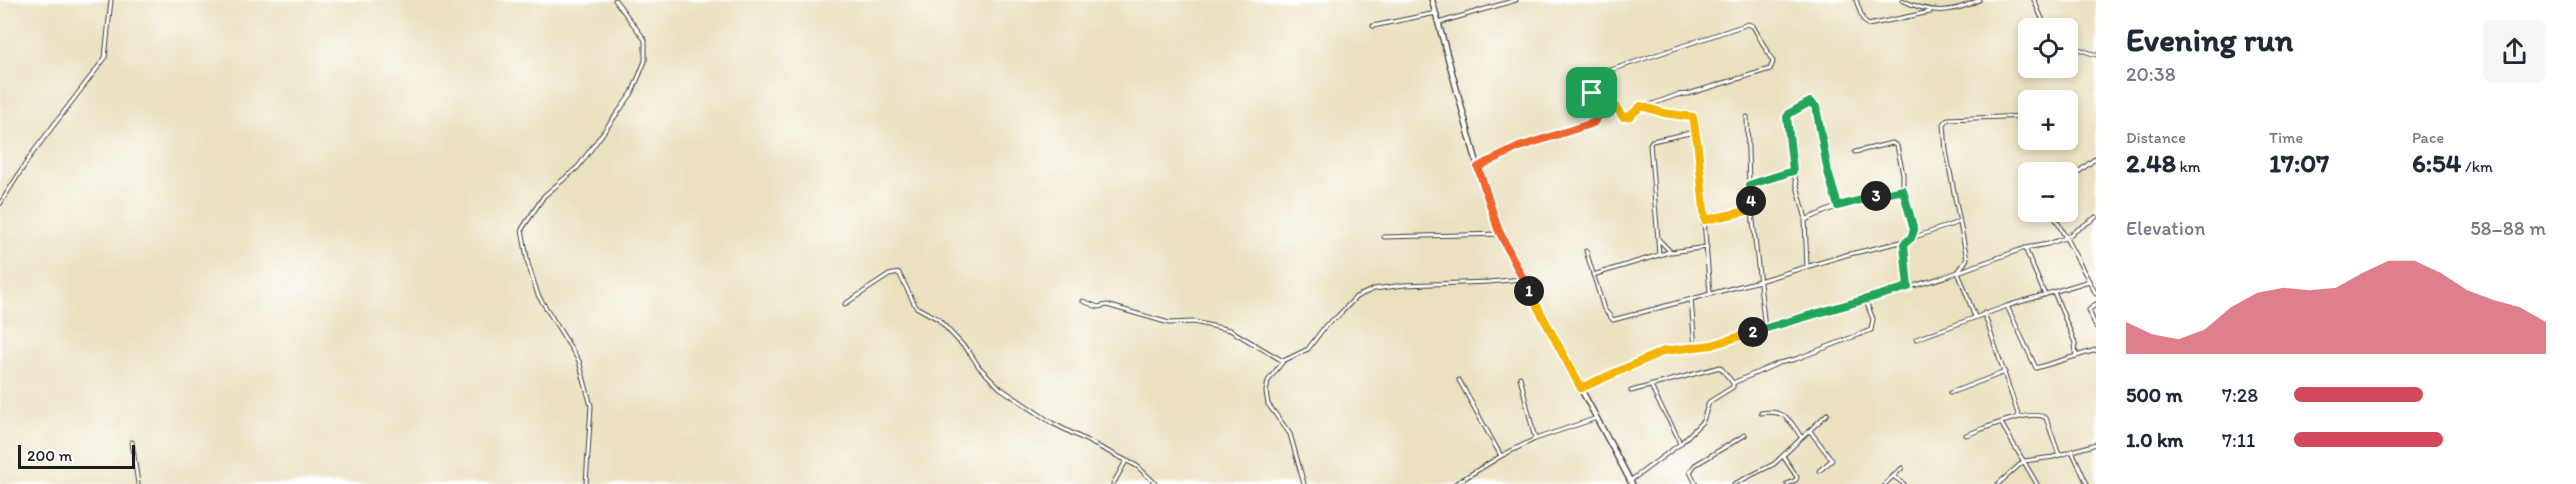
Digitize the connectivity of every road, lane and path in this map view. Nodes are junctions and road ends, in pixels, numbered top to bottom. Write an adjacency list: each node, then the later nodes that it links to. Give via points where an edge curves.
1 (111, 0): 28 (street, via 105,58 31,155)
2 (615, 0): 105 (street, via 645,40 645,61 632,93 578,167 544,196 522,229 538,295 579,361 591,406)
3 (1432, 0): 10 (main road)
4 (1516, 0): 12 (street)
5 (1856, 0): 9 (street, via 1868,25)
6 (1902, 0): 9 (street)
7 (1979, 0): 9 (street, via 1964,7)
8 (2034, 0): 11 (street)
9 (1930, 12)
10 (1436, 14): 12 (main road); 13 (street)
11 (2042, 18)
12 (1438, 23): 23 (main road)
13 (1372, 26)
14 (2078, 49): 15 (street)
15 (2096, 55)
16 (1592, 93): 17 (street, via 1611,100 1623,117); 17 (street, via 1595,79 1602,73 1748,24 1753,26 1773,62 1770,69); 23 (street, via 1599,116 1593,123 1519,147)
17 (1647, 106): 20 (street, via 1693,117)
18 (2018, 116): 34 (street, via 1945,120 1946,151)
19 (1747, 117): 26 (street)
20 (1695, 135): 33 (street); 40 (street, via 1651,143)
21 (1855, 152): 27 (street, via 1895,144)
22 (2096, 158): 25 (street)
23 (1478, 167): 36 (main road)
24 (1793, 171): 26 (street); 29 (street, via 1787,117 1810,102 1816,107); 32 (street)
25 (2078, 173)
26 (1749, 185): 30 (street)
27 (1903, 190): 29 (street); 38 (street, via 1914,230)
28 (0, 204)
29 (1838, 206): 32 (street)
30 (1752, 210): 33 (street); 51 (street)
31 (2096, 217): 39 (street)
32 (1806, 219): 47 (street)
33 (1705, 220): 42 (street)
34 (1959, 222): 38 (street); 48 (street, via 1967,259)
35 (2057, 222): 39 (street)
36 (1502, 234): 37 (street); 50 (main road)
37 (1384, 237)
38 (1911, 238): 41 (street)
39 (2065, 238): 43 (street); 52 (street)
40 (1658, 239): 45 (street); 46 (street)
41 (1905, 241): 47 (street); 53 (street)
42 (1707, 247): 45 (street); 55 (street)
43 (2025, 248): 48 (street); 57 (street)
44 (1586, 251): 49 (street)
45 (1671, 252): 46 (street)
46 (1659, 255): 49 (street)
47 (1807, 267): 51 (street)
48 (1958, 272): 53 (street); 65 (street)
49 (1593, 275): 58 (street, via 1604,309 1613,320)
50 (1522, 279): 72 (street, via 1374,289 1356,297 1326,325 1308,349); 78 (main road)
51 (1759, 281): 55 (street); 67 (street)
52 (2089, 281): 54 (street); 56 (street)
53 (1908, 287): 59 (street)
54 (2054, 292): 57 (street); 71 (street, via 2075,343)
55 (1710, 293): 58 (street)
56 (2096, 294)
57 (2045, 295): 63 (street)
58 (1691, 299): 69 (street)
59 (1865, 299): 67 (street); 76 (street, via 1873,326 1866,333)
60 (1083, 301): 72 (street, via 1169,323 1194,322 1230,330)
61 (845, 304): 98 (street, via 889,275 899,273 916,307 938,319 1000,388 1052,423)
62 (2096, 304): 66 (street, via 2089,310)
63 (2007, 306): 64 (street); 71 (street, via 2036,368)
64 (1984, 313): 65 (street); 73 (street)
65 (1975, 316): 68 (street)
66 (2096, 327)
67 (1765, 329): 69 (street)
68 (1917, 339)
69 (1695, 348): 78 (street, via 1664,351)
70 (2096, 350): 71 (street)
71 (2076, 356)
72 (1283, 360): 108 (street, via 1268,381 1268,404 1290,434)
73 (2005, 372): 80 (street); 83 (street)
74 (1520, 376): 90 (street)
75 (1459, 380): 96 (street)
76 (1733, 383): 77 (street, via 1720,367); 92 (street, via 1733,387 1709,402 1703,421)
77 (1651, 385): 79 (street); 92 (street)
78 (1581, 388): 84 (main road)
79 (1631, 391)
80 (1950, 393)
81 (1761, 413): 89 (street, via 1782,413)
82 (1827, 414): 86 (street)
83 (2019, 417): 85 (street); 95 (street, via 2040,414 2046,418)
84 (1597, 418): 90 (street); 103 (main road)
85 (2001, 423): 88 (street); 99 (street)
86 (1810, 431): 89 (street); 101 (street, via 1832,460)
87 (1745, 435): 110 (street, via 1695,465 1690,472)
88 (1966, 435)
89 (1802, 437): 97 (street)
90 (1535, 439): 96 (street)
91 (132, 442): 104 (street)
92 (1680, 444): 103 (street)
93 (2096, 444): 94 (street)
94 (2072, 451): 95 (street); 117 (street)
95 (2059, 455): 99 (street)
96 (1500, 456): 109 (street)
97 (1783, 456): 111 (street); 112 (street, via 1797,478)
98 (1126, 461): 106 (street); 107 (street)
99 (2024, 461): 115 (street); 116 (street)
100 (1902, 468): 102 (street)
101 (1819, 471)
102 (1893, 476): 113 (street); 114 (street)
103 (1631, 482)
104 (138, 484)
105 (586, 484)
106 (1113, 484)
107 (1156, 484)
108 (1304, 484)
109 (1455, 484)
110 (1696, 484)
111 (1734, 484)
112 (1787, 484)
113 (1885, 484)
114 (1904, 484)
115 (1998, 484)
116 (2037, 484)
117 (2087, 484)

